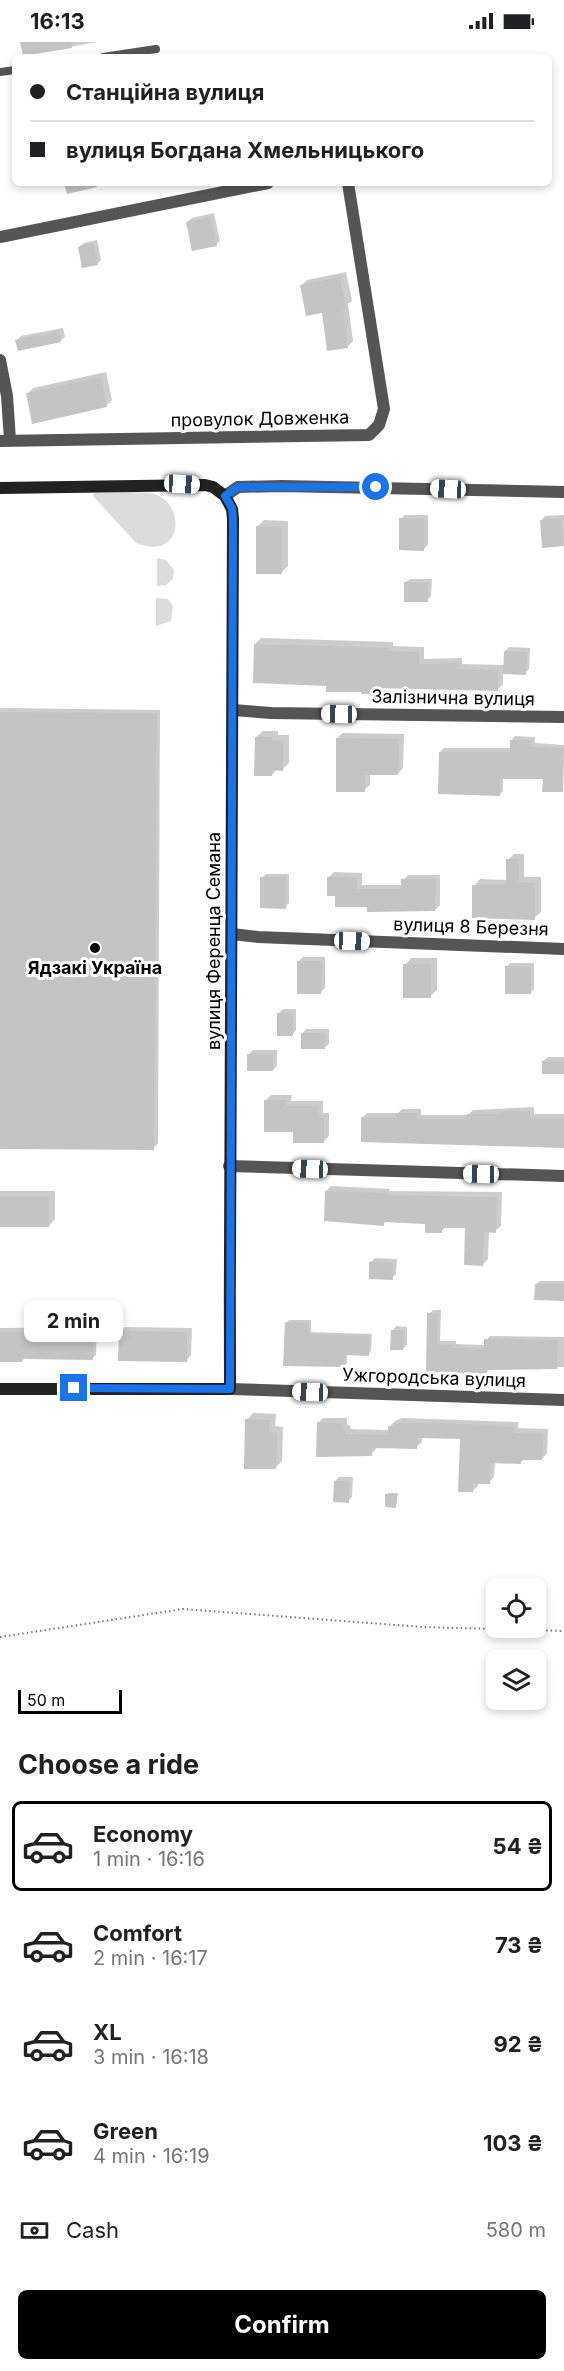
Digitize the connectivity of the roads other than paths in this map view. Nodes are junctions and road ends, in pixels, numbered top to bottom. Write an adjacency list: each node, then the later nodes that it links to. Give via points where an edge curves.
1 (156, 49): 2 (lane)
2 (123, 54)
3 (253, 186): 5 (street)
4 (348, 186): 7 (street, провулок Довженка, via 384,409 379,425 369,435)
5 (0, 237)
6 (0, 360): 7 (street, via 8,396)
7 (5, 441)
8 (0, 488): 10 (street, via 182,484 213,487)
9 (564, 492): 10 (street, via 281,486 238,487)
10 (225, 496): 11 (street, вулиця Ференца Семана, via 233,519)
11 (233, 710): 12 (street, Залізнична вулиця); 13 (street, вулиця Ференца Семана)
12 (564, 717)
13 (232, 934): 14 (street, вулиця 8 Березня); 15 (street, вулиця Ференца Семана)
14 (564, 949)
15 (230, 1166): 16 (street); 18 (street, вулиця Ференца Семана)
16 (564, 1176)
17 (0, 1389): 18 (street)
18 (230, 1389): 19 (street, Ужгородська вулиця)
19 (564, 1400)

